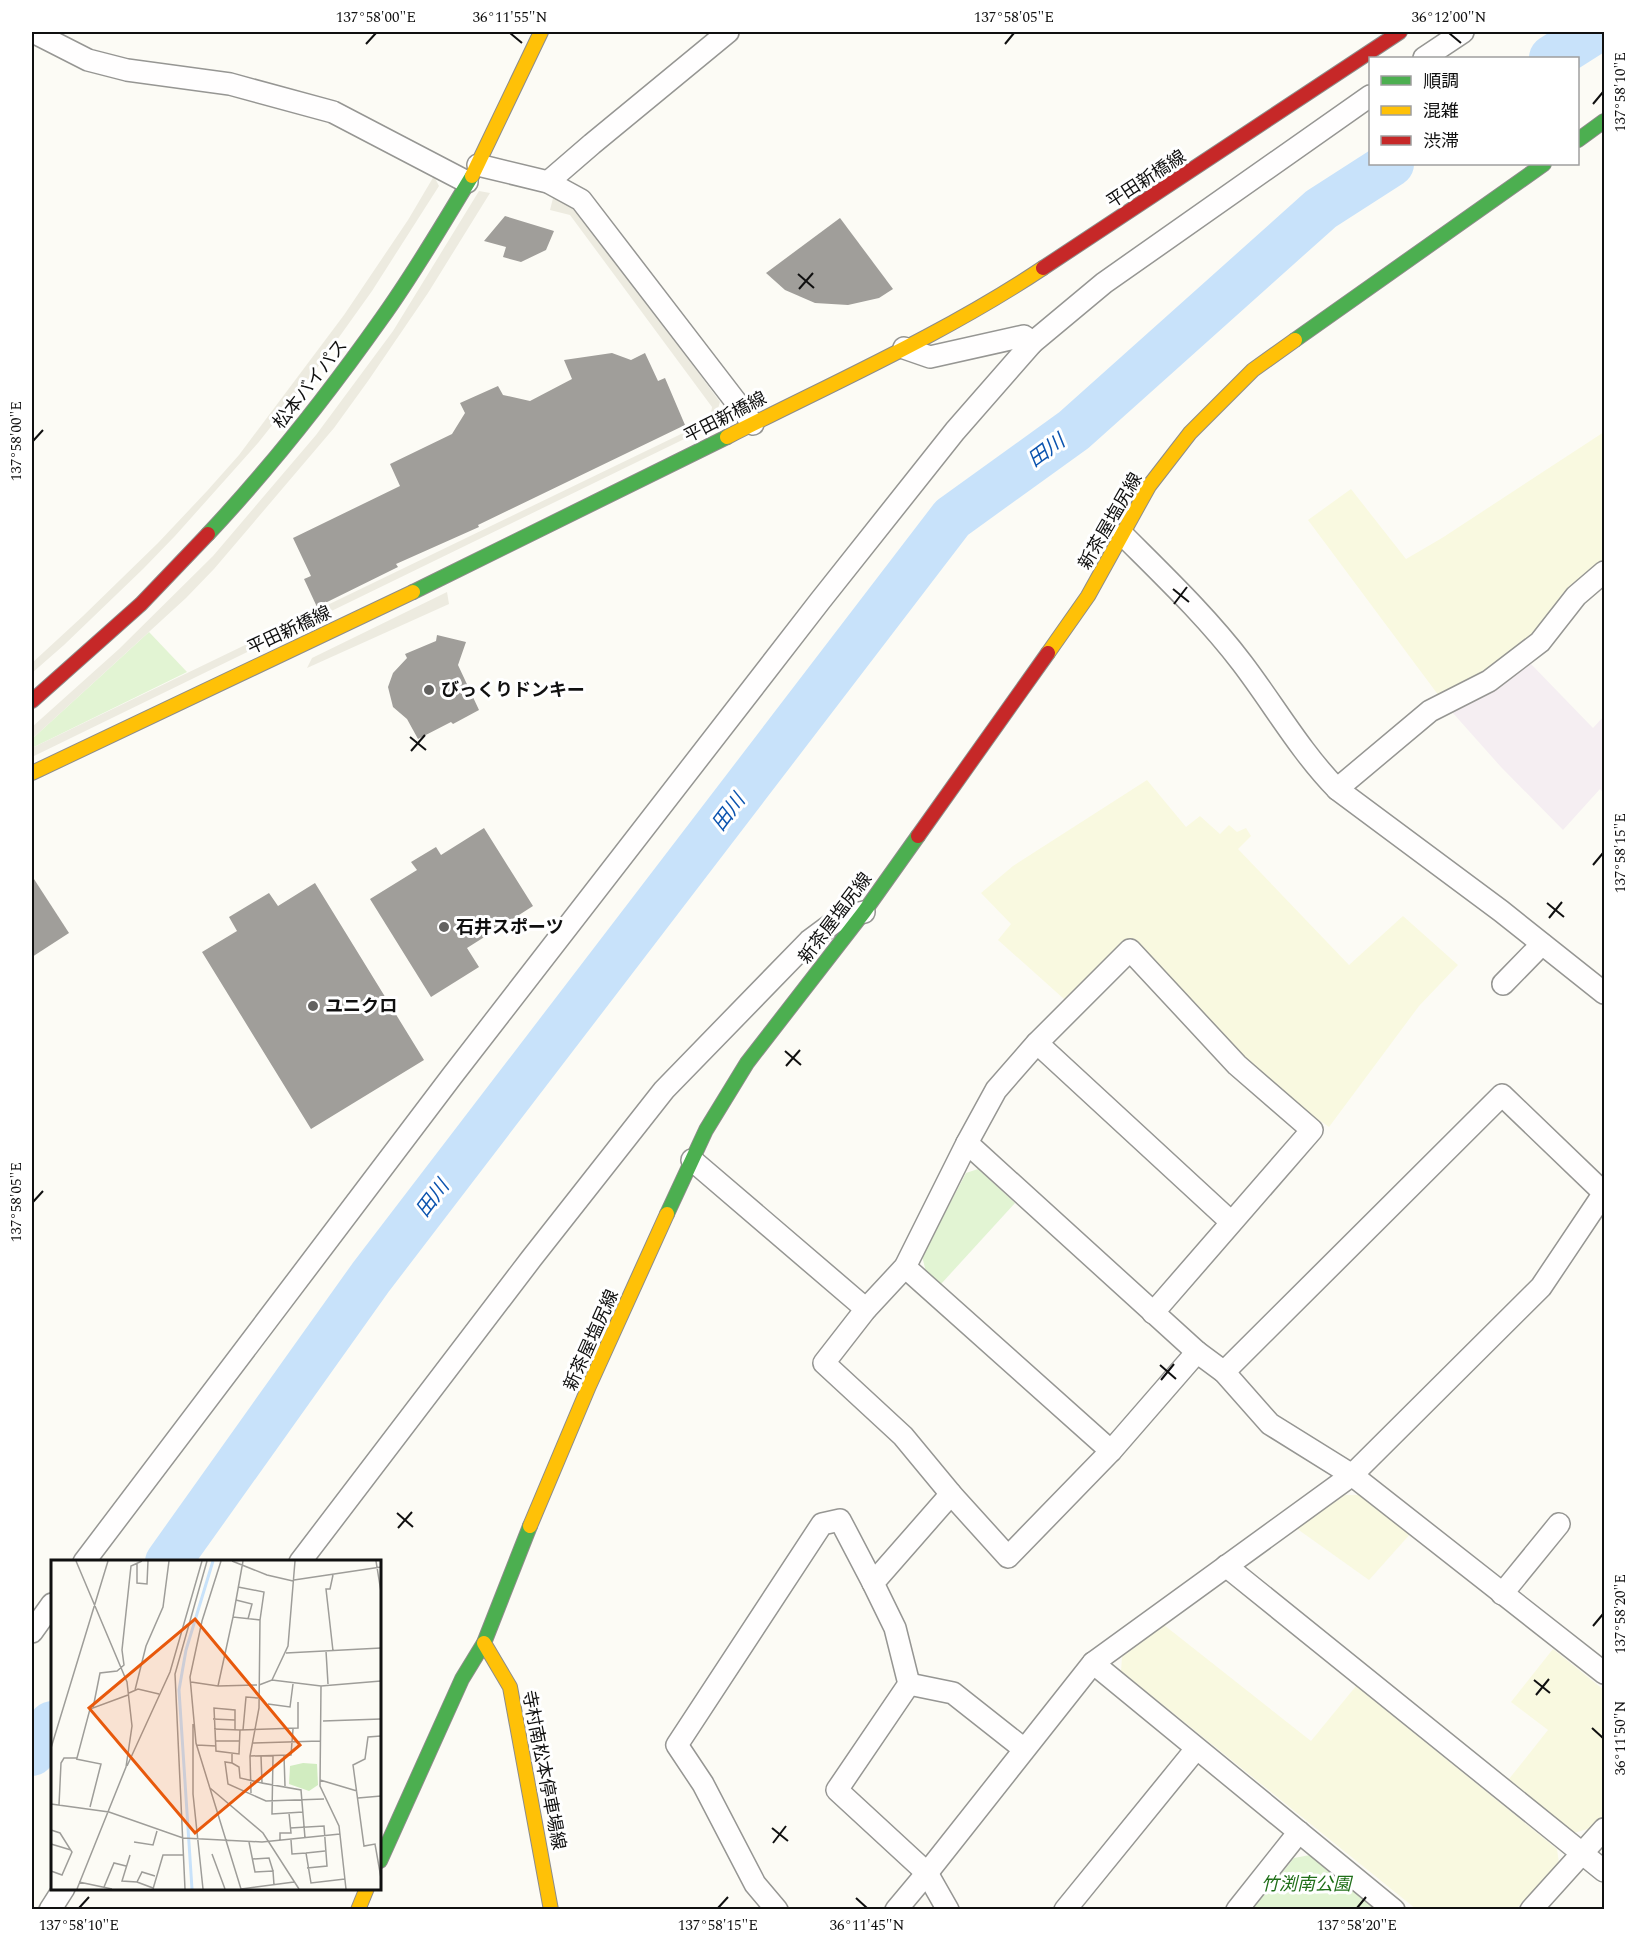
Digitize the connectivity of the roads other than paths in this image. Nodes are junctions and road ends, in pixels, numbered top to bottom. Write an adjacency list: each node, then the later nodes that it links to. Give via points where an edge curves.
1 (34, 32): 11 (street, via 88,60 127,70 230,84 333,112 445,169)
2 (542, 32): 11 (main road, 松本バイパス)
3 (728, 32): 12 (street)
4 (1400, 32): 14 (main road, 平田新橋線, via 1006,293)
5 (1463, 32): 6 (street)
6 (1426, 57)
7 (1369, 97): 13 (street, via 1104,283)
8 (1605, 121): 9 (main road)
9 (1579, 139)
10 (1543, 165): 16 (main road, 新茶屋塩尻線, via 1253,370 1190,433 1149,486)
11 (473, 174): 12 (street); 18 (main road, 松本バイパス, via 383,317 252,486 141,604)
12 (548, 182): 15 (street, via 581,200)
13 (1032, 343): 14 (street, via 1024,336 930,357); 39 (street, via 955,431 799,629 452,1076)
14 (904, 348): 15 (main road, 平田新橋線)
15 (753, 424): 19 (main road, 平田新橋線, via 462,569)
16 (1123, 535): 20 (street, via 1242,662 1317,769); 21 (main road, 新茶屋塩尻線, via 1088,596)
17 (1605, 572): 20 (street, via 1576,596 1540,642 1489,681 1430,711)
18 (32, 701)
19 (32, 773)
20 (1337, 789): 22 (street)
21 (864, 912): 27 (main road, 新茶屋塩尻線, via 747,1063); 40 (street, via 840,918 809,941 664,1090)
22 (1542, 944): 23 (street); 24 (street)
23 (1503, 984)
24 (1605, 993)
25 (1037, 1043): 26 (street, via 996,1090); 29 (street); 29 (street, via 1130,950 1237,1065 1312,1130)
26 (967, 1143): 30 (street); 32 (street)
27 (692, 1160): 31 (street); 46 (main road, 新茶屋塩尻線, via 514,1561)
28 (1604, 1193): 34 (street, via 1502,1095); 36 (street, via 1541,1287)
29 (1230, 1221): 32 (street)
30 (904, 1267): 31 (street); 35 (street)
31 (866, 1309): 37 (street, via 824,1363 903,1436)
32 (1153, 1313): 33 (street)
33 (1197, 1353): 34 (street); 35 (street)
34 (1224, 1372): 36 (street, via 1270,1424)
35 (1111, 1451): 37 (street, via 1008,1557)
36 (1352, 1475): 41 (street); 43 (street)
37 (951, 1494): 42 (street)
38 (1559, 1524): 43 (street)
39 (86, 1560)
40 (302, 1560)
41 (1226, 1566): 47 (street); 54 (street)
42 (873, 1583): 49 (street, via 895,1628); 63 (street, via 840,1520 822,1524 677,1745 703,1784 755,1884)
43 (1502, 1594): 48 (street)
44 (51, 1605): 45 (street)
45 (32, 1632)
46 (484, 1643): 55 (main road, 新茶屋塩尻線, via 462,1679); 62 (main road, 寺村南松本停車場線, via 510,1687)
47 (1093, 1663): 50 (street); 51 (street)
48 (1605, 1673)
49 (909, 1684): 50 (street, via 953,1693); 57 (street, via 837,1790)
50 (1024, 1749): 57 (street)
51 (1196, 1749): 53 (street); 66 (street)
52 (1605, 1829): 54 (street)
53 (1299, 1832): 67 (street); 68 (street)
54 (1582, 1854): 56 (street); 69 (street)
55 (381, 1859)
56 (1605, 1871)
57 (927, 1874): 64 (street); 65 (street)
58 (63, 1890): 60 (street)
59 (366, 1890): 61 (main road)
60 (50, 1910)
61 (358, 1910)
62 (551, 1910)
63 (777, 1910)
64 (896, 1910)
65 (948, 1910)
66 (1065, 1910)
67 (1237, 1910)
68 (1394, 1910)
69 (1531, 1910)

